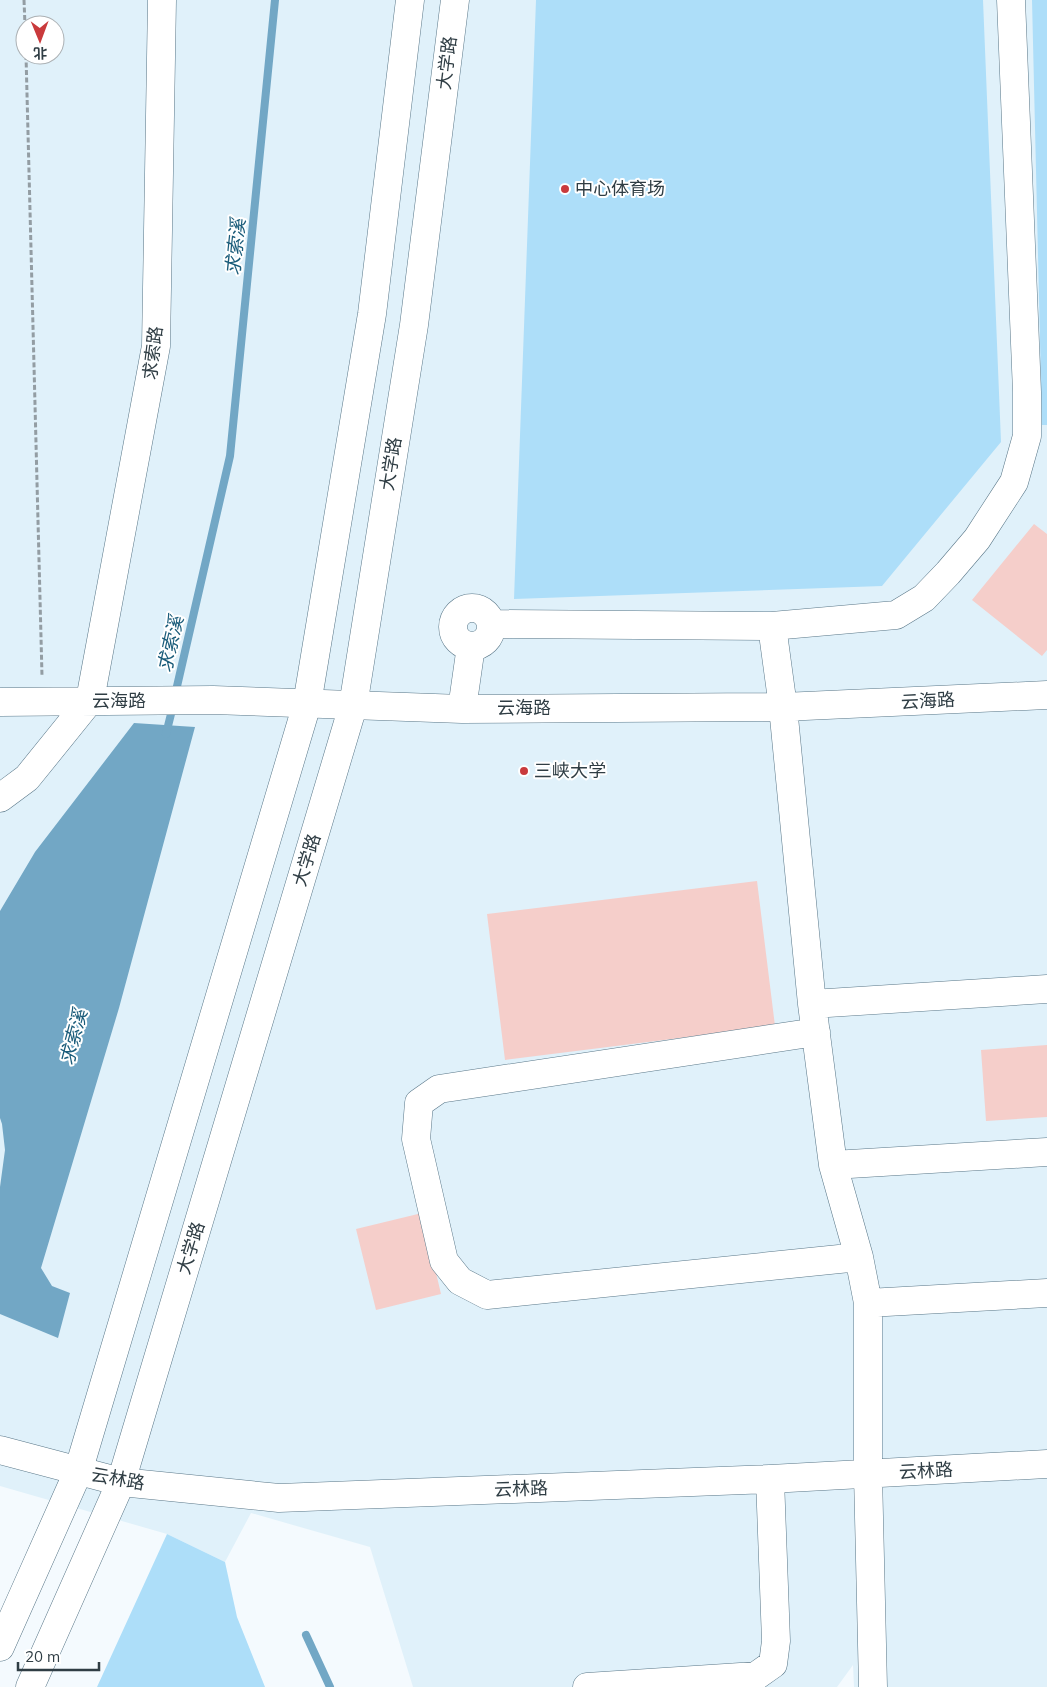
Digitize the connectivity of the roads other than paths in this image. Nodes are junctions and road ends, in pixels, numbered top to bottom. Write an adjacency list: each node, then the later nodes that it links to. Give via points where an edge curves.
1 (162, 0): 7 (main road, 求索路, via 156,346)
2 (410, 0): 9 (main road, via 372,314)
3 (455, 0): 10 (main road, 大学路, via 414,325)
4 (1011, 0): 5 (main road, via 1027,392 1027,436 1014,482 977,539 948,574 924,598 896,615)
5 (772, 626): 11 (main road); 12 (main road, via 492,624 490,635 483,644 471,646)
6 (1047, 695): 11 (main road, 云海路)
7 (90, 700): 8 (main road, 云海路); 9 (main road, 云海路); 13 (main road, via 27,778)
8 (0, 702)
9 (307, 704): 10 (main road, 云海路); 24 (main road)
10 (353, 706): 12 (main road, 云海路); 27 (main road, 大学路)
11 (782, 707): 12 (main road, 云海路); 15 (main road)
12 (462, 709)
13 (0, 798)
14 (1047, 988): 15 (main road)
15 (812, 1004): 16 (main road)
16 (816, 1032): 18 (main road); 19 (main road, via 439,1089 419,1102 416,1138 444,1261 460,1281 487,1296)
17 (1047, 1152): 18 (main road)
18 (833, 1165): 19 (main road)
19 (859, 1258): 21 (main road)
20 (1047, 1293): 21 (main road)
21 (868, 1303): 25 (main road)
22 (0, 1450): 24 (main road, 云林路)
23 (1047, 1464): 25 (main road, 云林路)
24 (78, 1472): 27 (main road, 云林路); 28 (main road)
25 (868, 1474): 26 (main road, 云林路); 31 (main road)
26 (770, 1479): 27 (main road, 云林路, via 279,1498); 30 (main road, via 776,1641 773,1664 756,1676)
27 (121, 1482): 29 (main road, 大学路)
28 (0, 1647)
29 (30, 1687)
30 (587, 1687)
31 (873, 1687)

